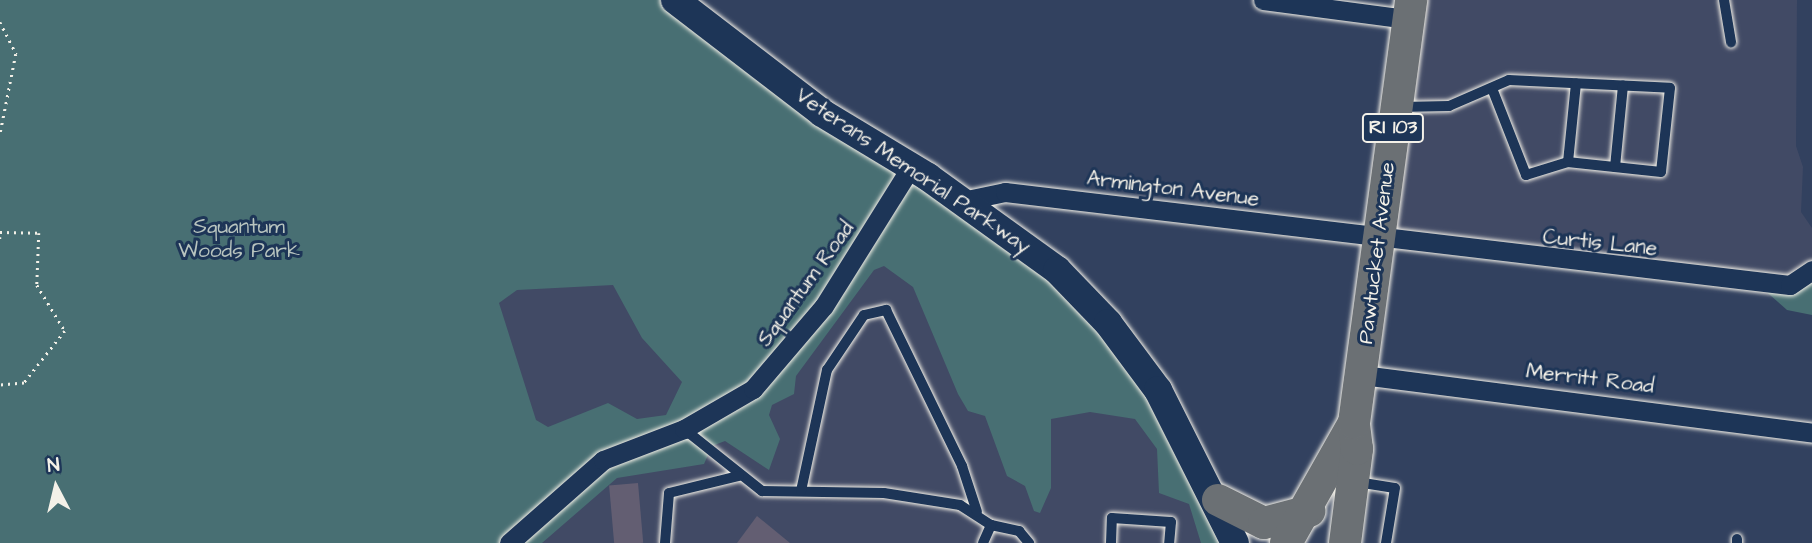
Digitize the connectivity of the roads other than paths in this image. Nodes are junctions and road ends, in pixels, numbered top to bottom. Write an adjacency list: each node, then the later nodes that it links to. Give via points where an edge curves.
1 (675, 0): 11 (main road, Veterans Memorial Parkway, via 822,113)
2 (1263, 0): 4 (street)
3 (1724, 0): 5 (lane)
4 (1409, 9): 9 (main road, Pawtucket Avenue / RI 103)
5 (1731, 42)
6 (1576, 83): 7 (lane); 8 (lane, via 1508,80); 10 (lane)
7 (1623, 85): 12 (lane); 12 (lane, via 1670,88 1661,172)
8 (1493, 91): 9 (lane, via 1449,106); 10 (lane, via 1526,175)
9 (1396, 107): 14 (main road, Pawtucket Avenue / RI 103)
10 (1568, 162): 12 (lane)
11 (911, 167): 13 (main road, Veterans Memorial Parkway); 17 (street, Squantum Road, via 790,350 753,389)
12 (1615, 167)
13 (962, 201): 14 (street, Armington Avenue, via 1005,192); 23 (main road, Veterans Memorial Parkway, via 1057,270 1108,323 1158,390)
14 (1379, 237): 15 (street, Curtis Lane, via 1790,285); 16 (main road, Pawtucket Avenue / RI 103)
15 (1812, 271)
16 (1362, 374): 18 (street, Merritt Road); 19 (main road, Pawtucket Avenue / RI 103)
17 (684, 429): 20 (lane); 27 (street, Squantum Road, via 603,460)
18 (1812, 433)
19 (1355, 436): 21 (main road, Pawtucket Avenue / RI 103); 24 (main road, Pawtucket Avenue / RI 103); 35 (main road, Pawtucket Avenue)
20 (739, 476): 22 (lane, via 762,491); 28 (lane, via 669,493)
21 (1353, 482): 36 (main road, Pawtucket Avenue / RI 103); 37 (lane, via 1395,488)
22 (801, 491): 25 (lane, via 884,493); 25 (lane, via 827,370 864,315 886,310 962,466)
23 (1218, 500): 24 (main road, via 1264,523); 33 (main road, Veterans Memorial Parkway)
24 (1309, 511): 34 (main road, Pawtucket Avenue / RI 103)
25 (977, 512): 26 (lane)
26 (991, 525): 29 (lane); 30 (lane, via 1019,531)
27 (509, 543)
28 (665, 543)
29 (983, 543)
30 (1028, 543)
31 (1111, 543): 32 (lane, via 1112,518 1171,522)
32 (1169, 543)
33 (1235, 543)
34 (1286, 543)
35 (1310, 543)
36 (1346, 543)
37 (1386, 543)

